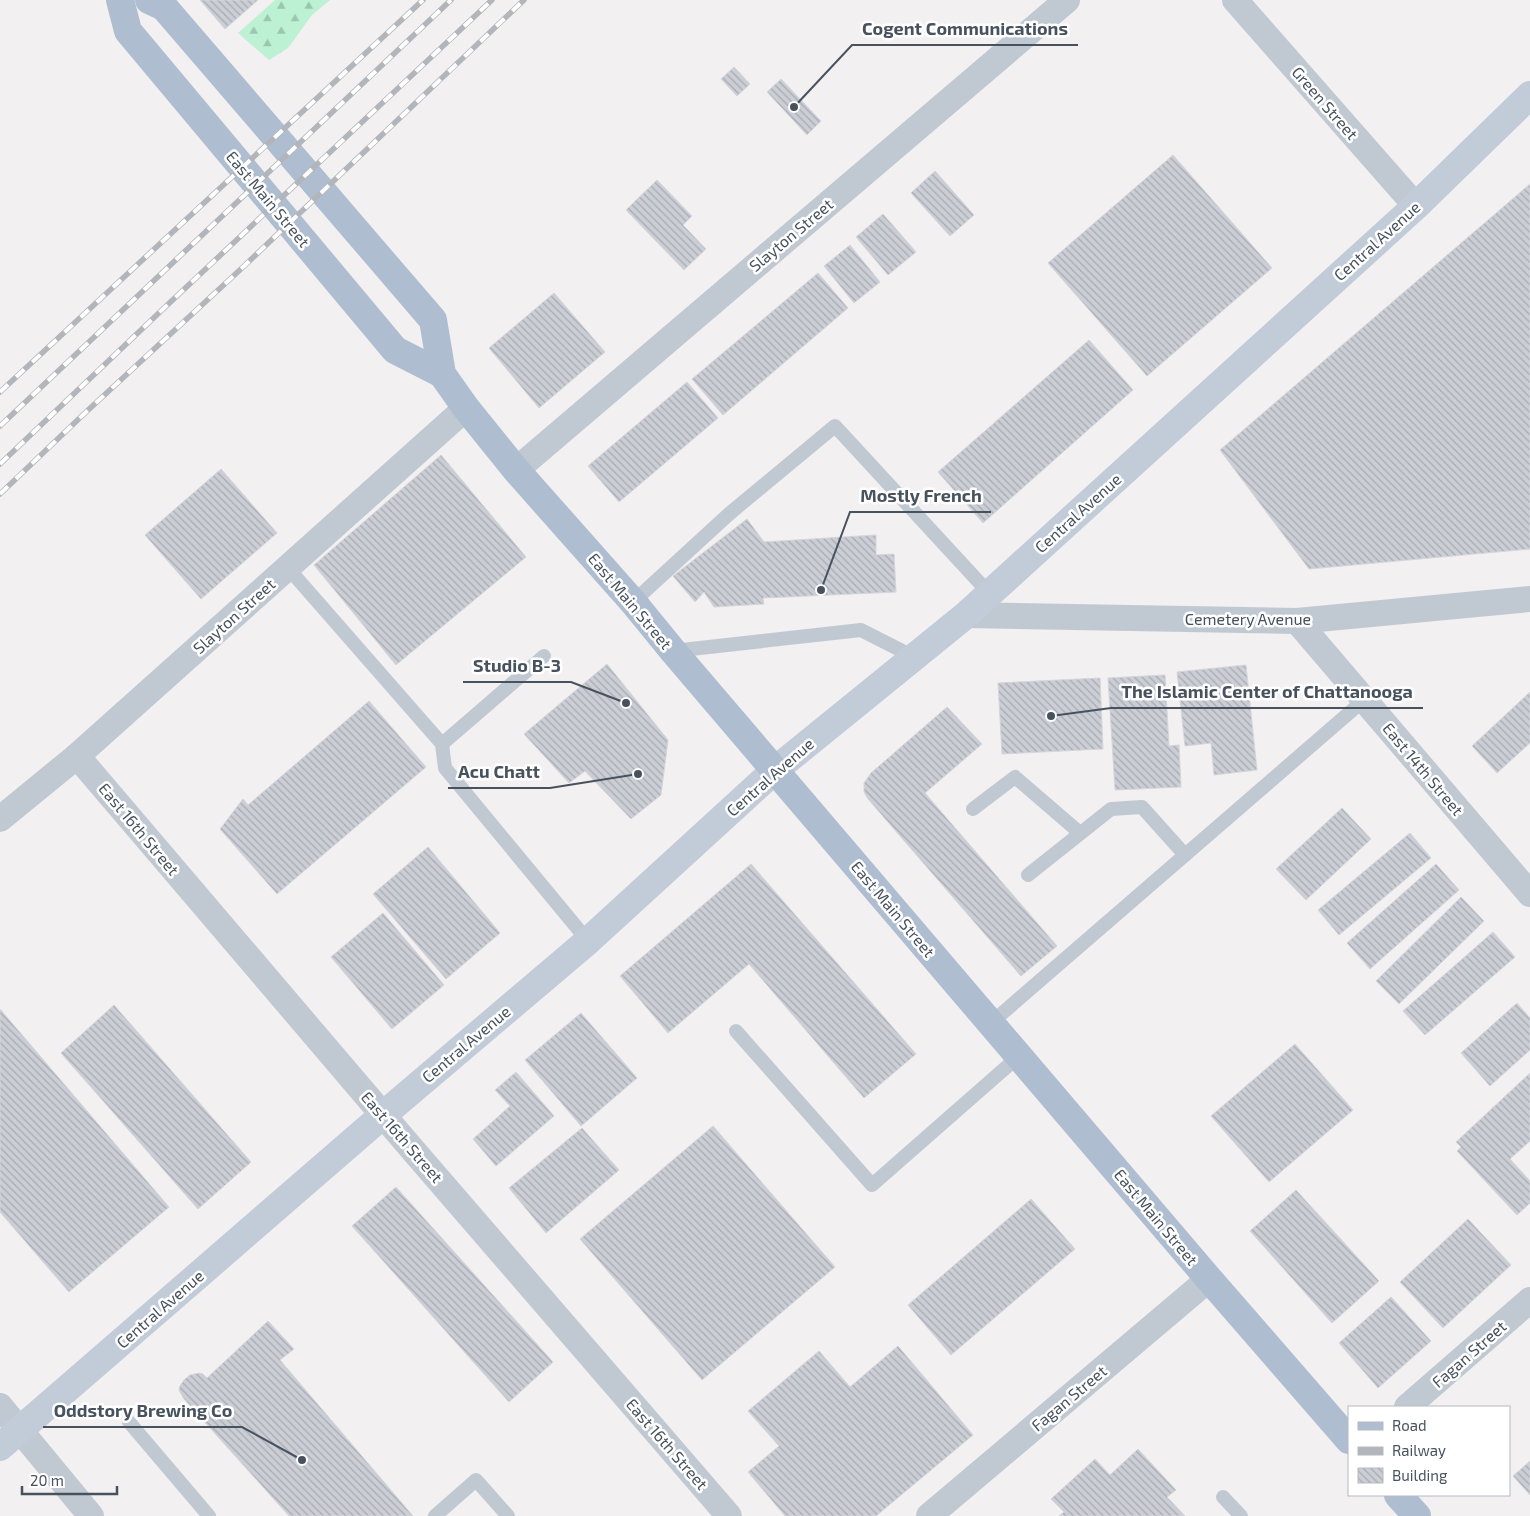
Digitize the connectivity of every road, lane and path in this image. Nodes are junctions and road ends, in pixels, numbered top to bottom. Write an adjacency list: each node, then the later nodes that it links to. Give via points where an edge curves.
1 (120, 0): 7 (main road, East Main Street, via 128,31 394,350)
2 (149, 0): 7 (main road, East Main Street, via 164,7 433,320)
3 (1067, 0): 9 (street, Slayton Street)
4 (1235, 0): 6 (street, Green Street)
5 (1530, 95): 6 (main road, Central Avenue)
6 (1416, 206): 11 (main road, Central Avenue)
7 (442, 374): 8 (main road, East Main Street)
8 (466, 408): 9 (main road, East Main Street); 10 (street, Slayton Street)
9 (516, 470): 13 (main road, East Main Street)
10 (288, 568): 20 (lane); 21 (street, Slayton Street)
11 (989, 593): 13 (lane, via 835,426 729,514); 14 (main road, Central Avenue)
12 (1530, 599): 15 (street, Cemetery Avenue)
13 (634, 602): 16 (main road, East Main Street)
14 (966, 615): 15 (street, Cemetery Avenue); 18 (main road, Central Avenue)
15 (1297, 621): 19 (street, East 14th Street)
16 (673, 651): 18 (lane, via 860,630); 22 (main road, East Main Street)
17 (544, 656): 20 (lane)
18 (914, 657): 22 (main road, Central Avenue)
19 (1364, 700): 26 (lane); 28 (street, East 14th Street)
20 (442, 744): 29 (lane, via 445,768)
21 (77, 756): 24 (street, Slayton Street); 33 (street, East 16th Street)
22 (775, 770): 29 (main road, Central Avenue); 30 (main road, East Main Street)
23 (973, 810): 25 (lane, via 1015,777)
24 (0, 819)
25 (1080, 833): 26 (lane, via 1111,808 1142,808); 27 (lane)
26 (1185, 855): 30 (lane)
27 (1028, 875)
28 (1530, 894)
29 (588, 941): 33 (main road, Central Avenue)
30 (990, 1023): 32 (main road, East Main Street)
31 (736, 1031): 32 (lane, via 872,1185)
32 (1019, 1056): 34 (main road, East Main Street)
33 (383, 1115): 39 (main road, Central Avenue); 47 (street, East 16th Street)
34 (1209, 1280): 40 (main road, East Main Street); 48 (street, Fagan Street)
35 (1530, 1300): 37 (street, Fagan Street)
36 (0, 1406): 39 (street)
37 (1408, 1406)
38 (129, 1422): 44 (lane)
39 (10, 1438): 43 (street)
40 (1348, 1439)
41 (1399, 1496): 50 (main road)
42 (1223, 1497): 49 (lane)
43 (90, 1516)
44 (209, 1516)
45 (434, 1516): 46 (lane, via 476,1480)
46 (508, 1516)
47 (729, 1516)
48 (929, 1516)
49 (1241, 1516)
50 (1417, 1516)

